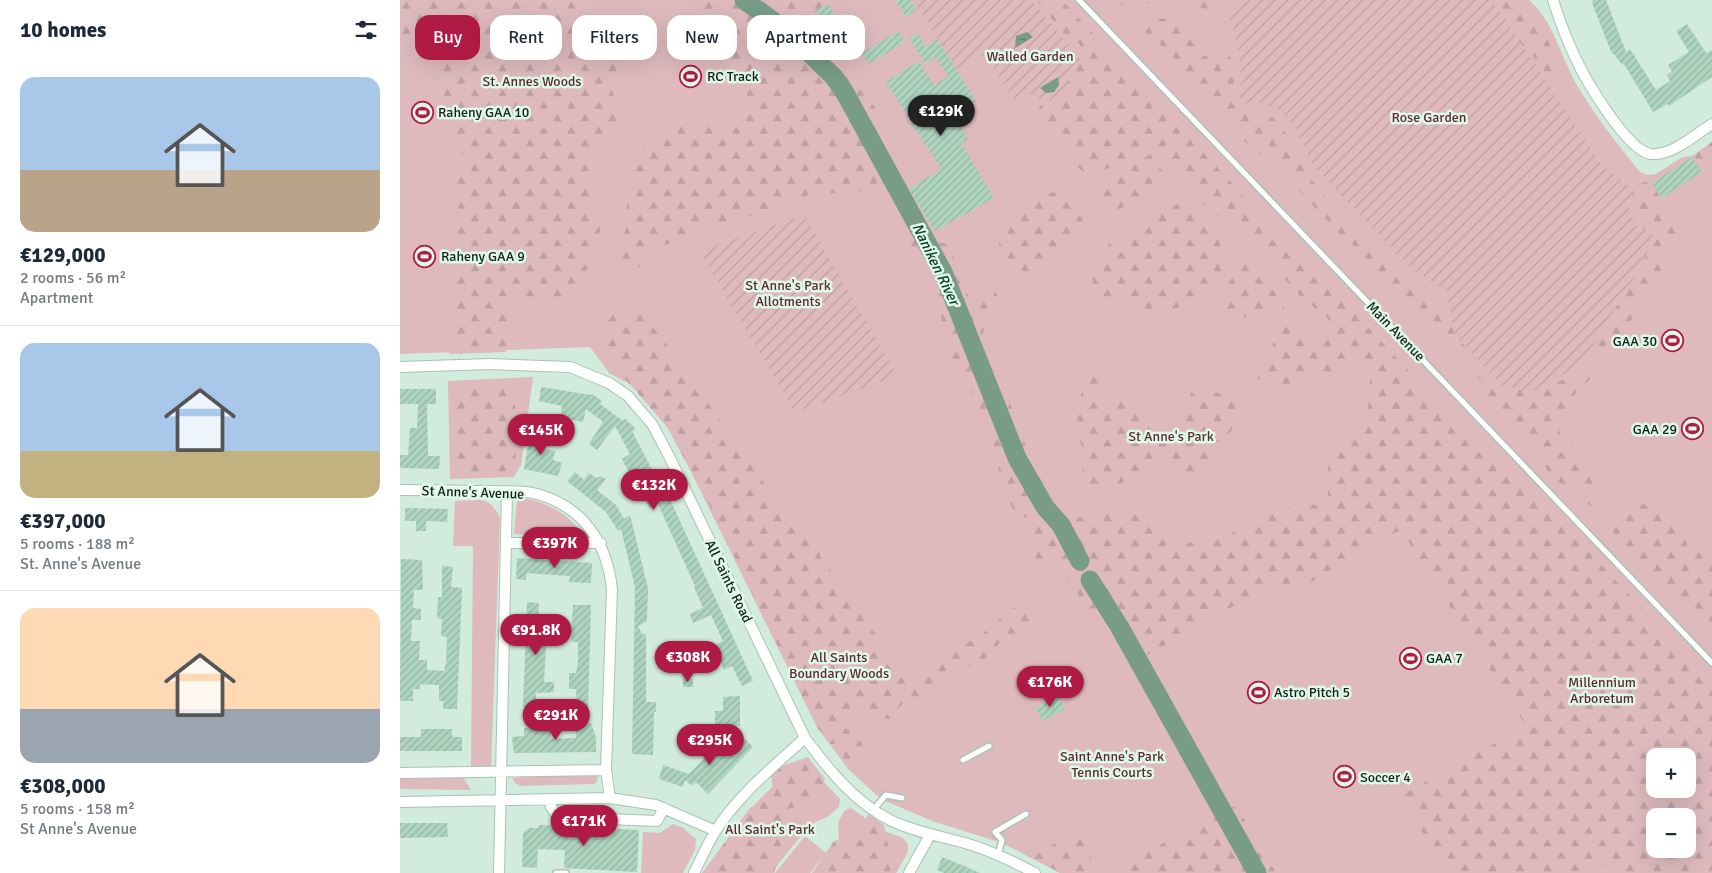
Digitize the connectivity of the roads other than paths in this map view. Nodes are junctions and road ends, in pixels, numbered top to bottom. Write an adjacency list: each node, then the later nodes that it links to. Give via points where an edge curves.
1 (1080, 0): 9 (lane, Main Avenue)
2 (1553, 0): 3 (street, via 1576,59 1607,110 1639,149 1652,154 1674,148)
3 (1712, 124)
4 (400, 367): 10 (street, All Saints Road, via 490,364 570,367 609,382 628,396 652,424 670,456)
5 (400, 490): 6 (street, St Anne's Avenue)
6 (507, 492): 7 (street); 8 (street, St Anne's Avenue, via 536,494 558,502 582,520)
7 (507, 543): 8 (street); 14 (street)
8 (601, 543): 13 (street, St Anne's Avenue, via 610,565 612,589)
9 (1712, 663)
10 (805, 738): 22 (street, All Saints Road, via 837,777); 24 (street, via 749,790)
11 (989, 746): 12 (lane)
12 (963, 760)
13 (606, 770): 14 (street); 16 (street, St Anne's Avenue)
14 (501, 772): 15 (street); 19 (street)
15 (400, 773)
16 (610, 798): 18 (street); 21 (street)
17 (902, 798): 22 (lane, via 886,795)
18 (550, 799): 19 (street); 21 (street, via 558,817 657,821)
19 (501, 800): 20 (street); 27 (street)
20 (400, 802)
21 (664, 808): 24 (street)
22 (873, 810): 25 (street, All Saints Road)
23 (1026, 814): 26 (lane, via 995,832 1002,840)
24 (716, 831): 30 (street)
25 (930, 835): 26 (street, All Saints Road); 31 (street)
26 (998, 855): 32 (street, All Saints Road)
27 (499, 873)
28 (556, 873): 29 (lane)
29 (566, 873)
30 (694, 873)
31 (909, 873)
32 (1035, 873)

